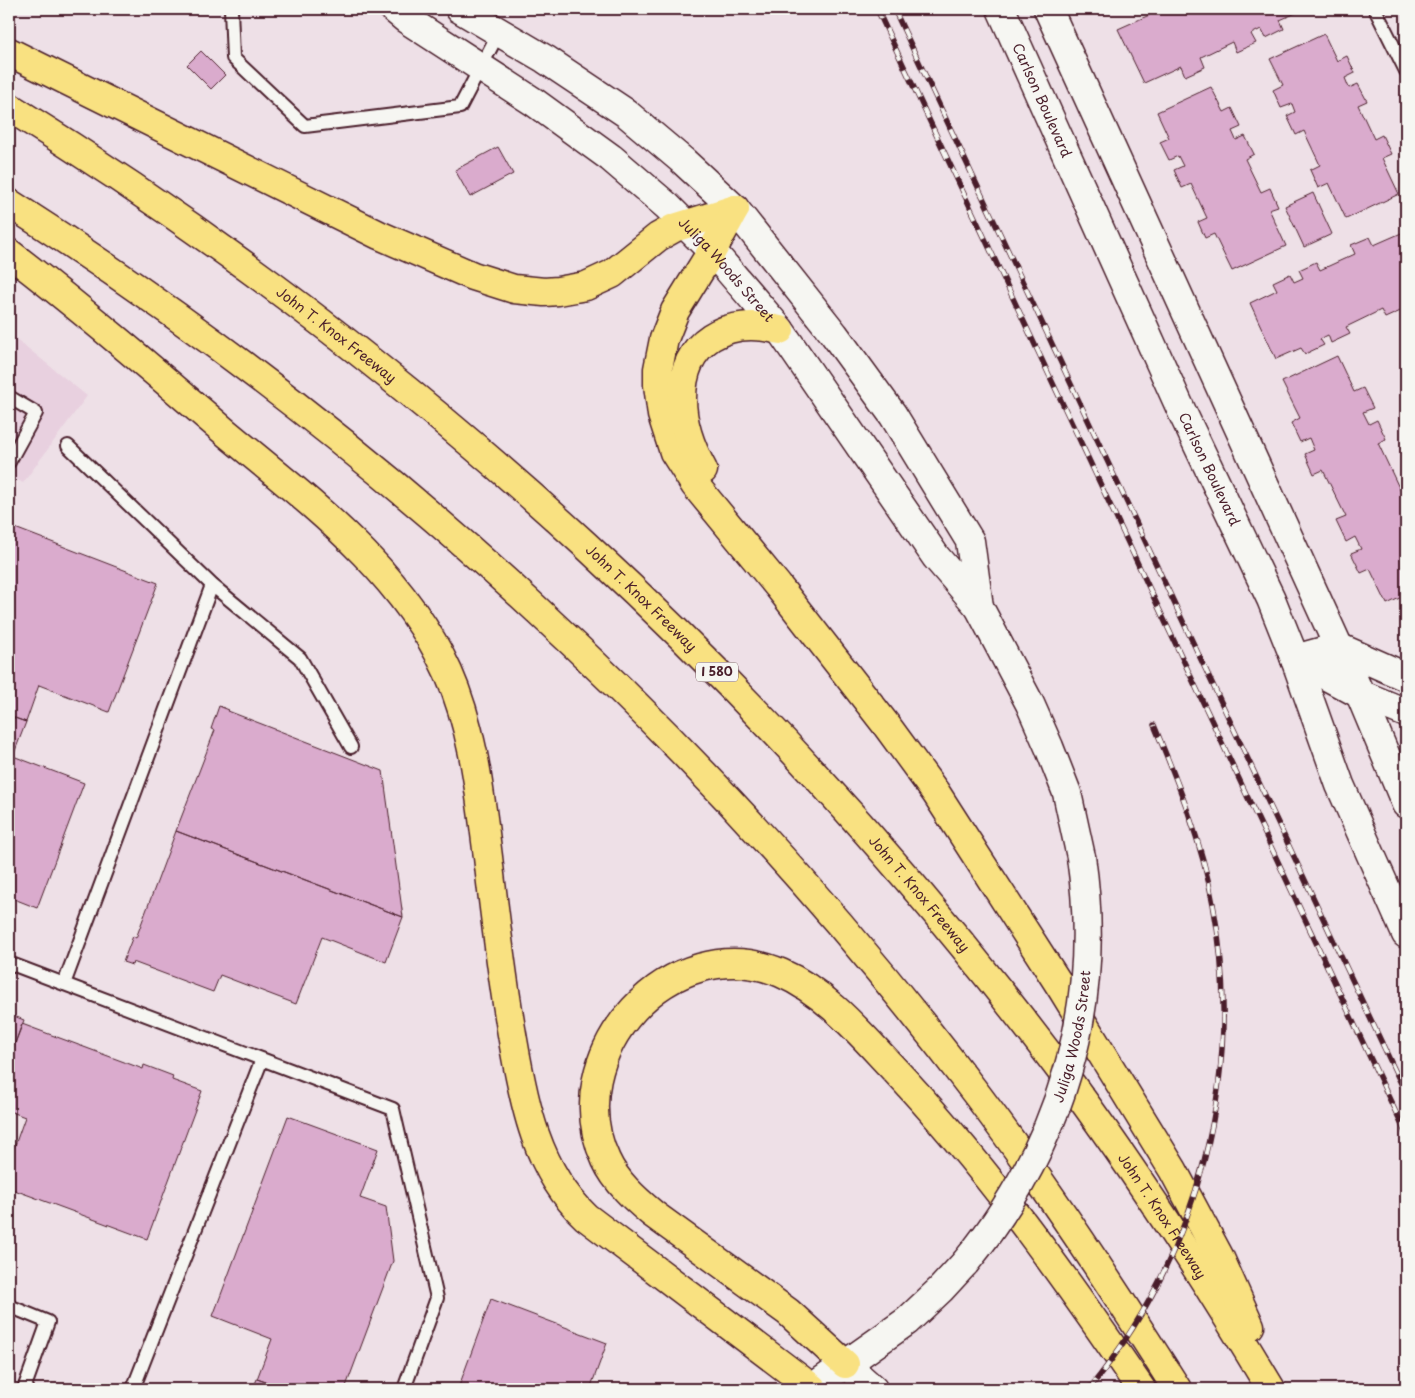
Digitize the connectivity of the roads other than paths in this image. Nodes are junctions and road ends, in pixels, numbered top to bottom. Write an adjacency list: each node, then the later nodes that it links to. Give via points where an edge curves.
1 (231, 9): 9 (lane, via 233,58 305,126 460,107)
2 (394, 9): 9 (street, Juliga Woods Street)
3 (460, 9): 7 (street, Juliga Woods Street)
4 (1001, 9): 25 (street, Carlson Boulevard, via 1179,405 1271,599)
5 (1048, 9): 24 (street)
6 (1375, 9): 10 (lane)
7 (499, 32): 9 (lane); 13 (street, Juliga Woods Street, via 626,113)
8 (9, 52): 14 (highway, via 379,235 473,276 514,289 551,292 586,286 612,274 658,237)
9 (481, 68): 14 (street, Juliga Woods Street, via 611,158)
10 (1406, 71)
11 (9, 107): 44 (highway, John T. Knox Freeway / I 580, via 209,239 394,379 546,508 726,682 804,762 884,852 1036,1039 1107,1135 1175,1236)
12 (9, 203): 43 (highway, via 163,307 320,425 454,535 635,703 782,859 936,1042 1083,1244)
13 (735, 209): 14 (highway); 15 (highway); 23 (street, Juliga Woods Street, via 893,414 970,541)
14 (685, 223): 15 (street, Juliga Woods Street)
15 (712, 251): 17 (street, Juliga Woods Street); 21 (highway, via 669,325 660,354 658,385 665,428 680,463)
16 (9, 253): 40 (highway, via 330,520 405,600 449,675 468,732 479,790 515,1055 529,1115 543,1156 562,1190 586,1218)
17 (780, 330): 21 (highway, via 751,325 724,330 699,348 685,376 682,400 688,438); 23 (street, Juliga Woods Street, via 936,557)
18 (9, 397): 20 (lane, via 36,413)
19 (68, 446): 22 (lane)
20 (9, 462)
21 (737, 535): 45 (highway, via 922,774 1062,989 1198,1216)
22 (212, 584): 29 (lane, via 300,658); 33 (lane)
23 (979, 607): 36 (street, Juliga Woods Street, bridge, via 1030,704 1067,793 1081,857 1087,919 1087,967 1082,1014 1071,1064 1048,1129 1002,1216 966,1263 935,1295 907,1321)
24 (1338, 647): 25 (street); 26 (street); 27 (street)
25 (1295, 659): 27 (street); 31 (street, Carlson Boulevard, via 1340,785)
26 (1406, 677)
27 (1360, 694): 28 (street); 30 (street)
28 (1406, 713)
29 (351, 747)
30 (1406, 804)
31 (1406, 934)
32 (9, 962): 33 (lane)
33 (64, 984): 34 (lane)
34 (262, 1059): 38 (lane); 39 (lane, via 393,1109 437,1298)
35 (9, 1306): 37 (lane, via 48,1322)
36 (845, 1364): 40 (street, Juliga Woods Street); 41 (street); 42 (highway, via 788,1312 634,1198 606,1161 599,1142 594,1099 603,1058 629,1014 654,989 675,978 717,965 758,967 798,982 834,1008 902,1077 984,1172 1060,1272)
37 (24, 1389)
38 (133, 1389)
39 (404, 1389)
40 (813, 1389)
41 (873, 1389)
42 (1141, 1389)
43 (1177, 1389)
44 (1271, 1389)
45 (1278, 1389)

